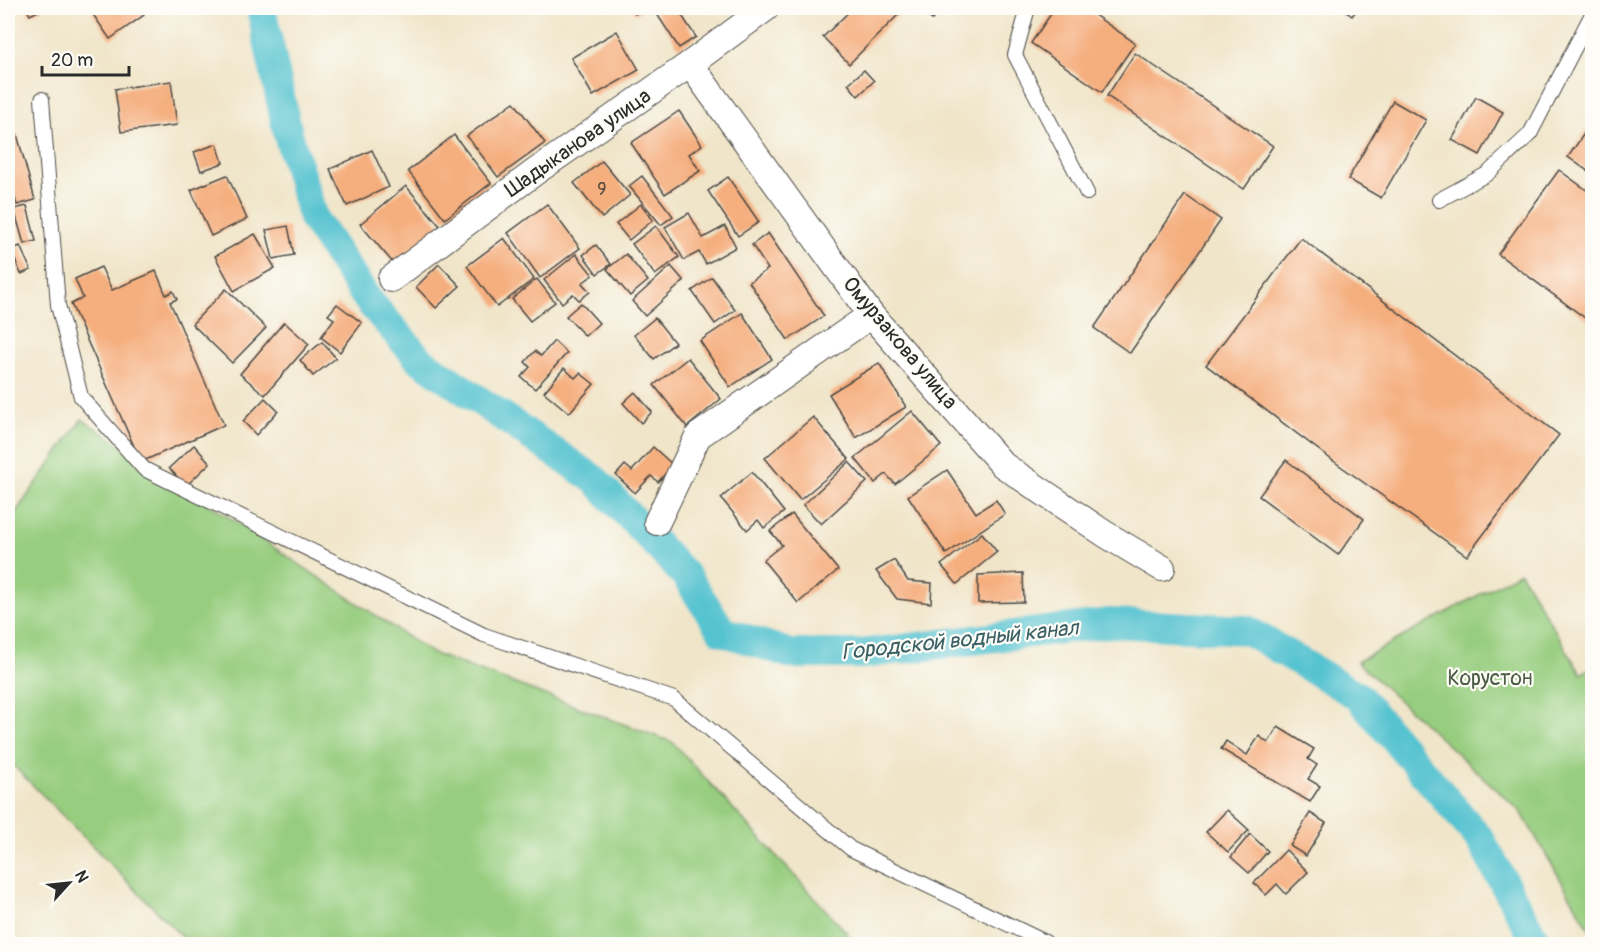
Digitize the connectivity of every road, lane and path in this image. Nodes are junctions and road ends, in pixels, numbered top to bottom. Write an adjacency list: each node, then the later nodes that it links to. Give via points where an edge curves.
1 (766, 8): 4 (street, Шадыканова улица)
2 (1028, 8): 6 (lane, via 1015,55)
3 (1593, 14): 7 (lane, via 1530,134 1487,174)
4 (690, 64): 8 (street, Шадыканова улица); 9 (street, Омурзакова улица)
5 (42, 99): 12 (lane, via 58,305 81,397 144,469 484,635 674,699 851,849)
6 (1087, 193)
7 (1438, 200)
8 (391, 279)
9 (871, 315): 10 (street, via 698,436); 11 (street, Омурзакова улица, via 1003,465)
10 (657, 522)
11 (1162, 568)
12 (1046, 945)

